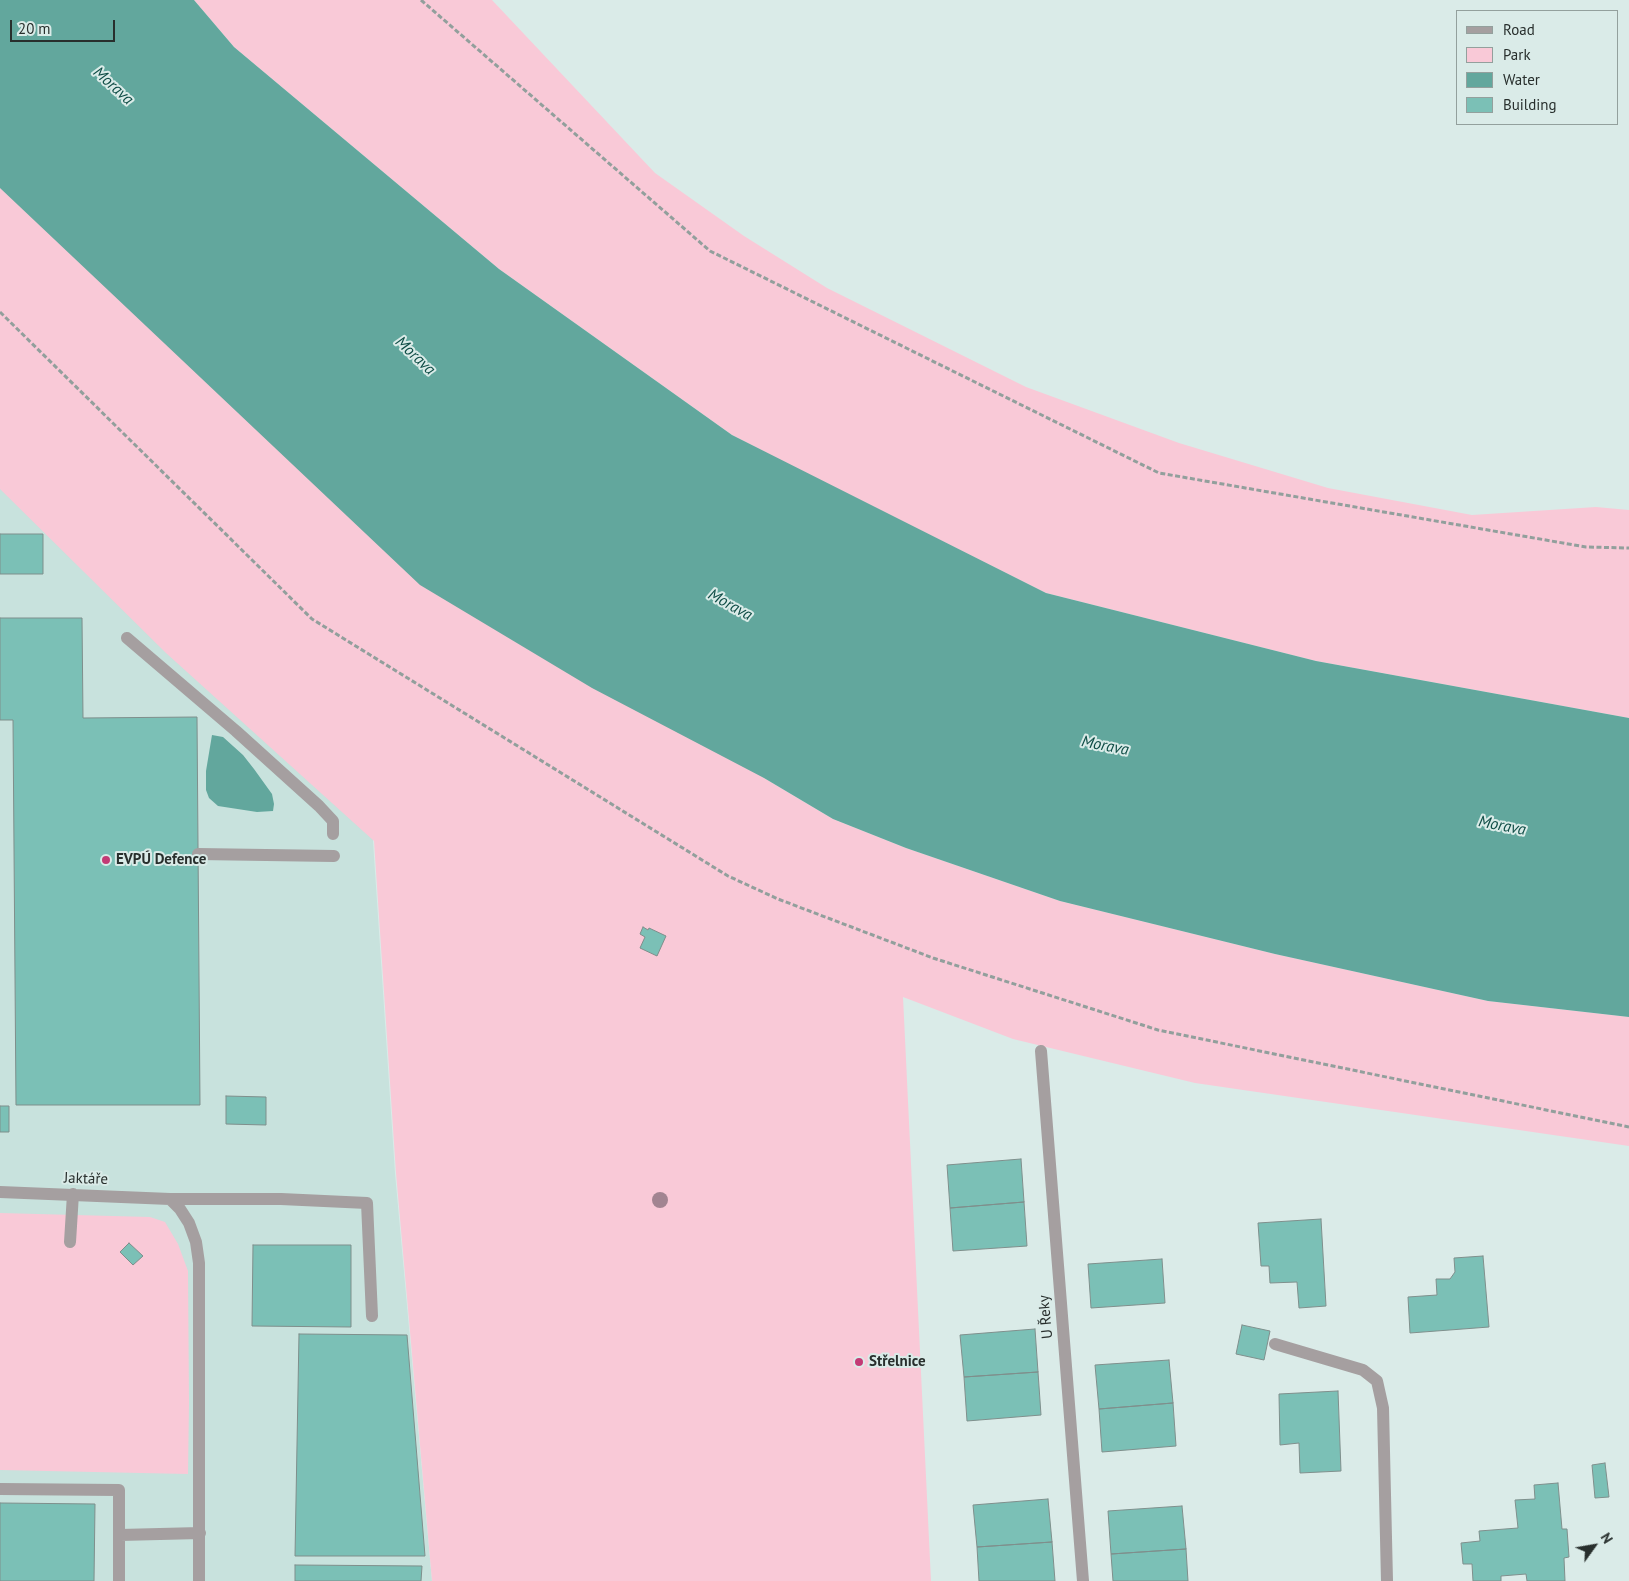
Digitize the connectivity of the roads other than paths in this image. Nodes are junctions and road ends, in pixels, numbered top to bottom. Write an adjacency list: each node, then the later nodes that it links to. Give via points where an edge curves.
1 (127, 638): 2 (street, via 319,806 333,821)
2 (333, 834)
3 (198, 854): 4 (street)
4 (334, 856)
5 (1041, 1051): 17 (street, U Řeky)
6 (0, 1192): 7 (street, Jaktáře)
7 (73, 1194): 8 (street, Jaktáře); 9 (street)
8 (170, 1198): 10 (street, Jaktáře, via 367,1203); 13 (street, via 189,1223 199,1263)
9 (70, 1242)
10 (372, 1316)
11 (1275, 1344): 18 (street, via 1363,1370 1377,1381 1383,1408)
12 (0, 1489): 14 (street, via 119,1490)
13 (200, 1533): 14 (street); 16 (street)
14 (120, 1535): 15 (street)
15 (118, 1581)
16 (199, 1581)
17 (1083, 1581)
18 (1387, 1581)

